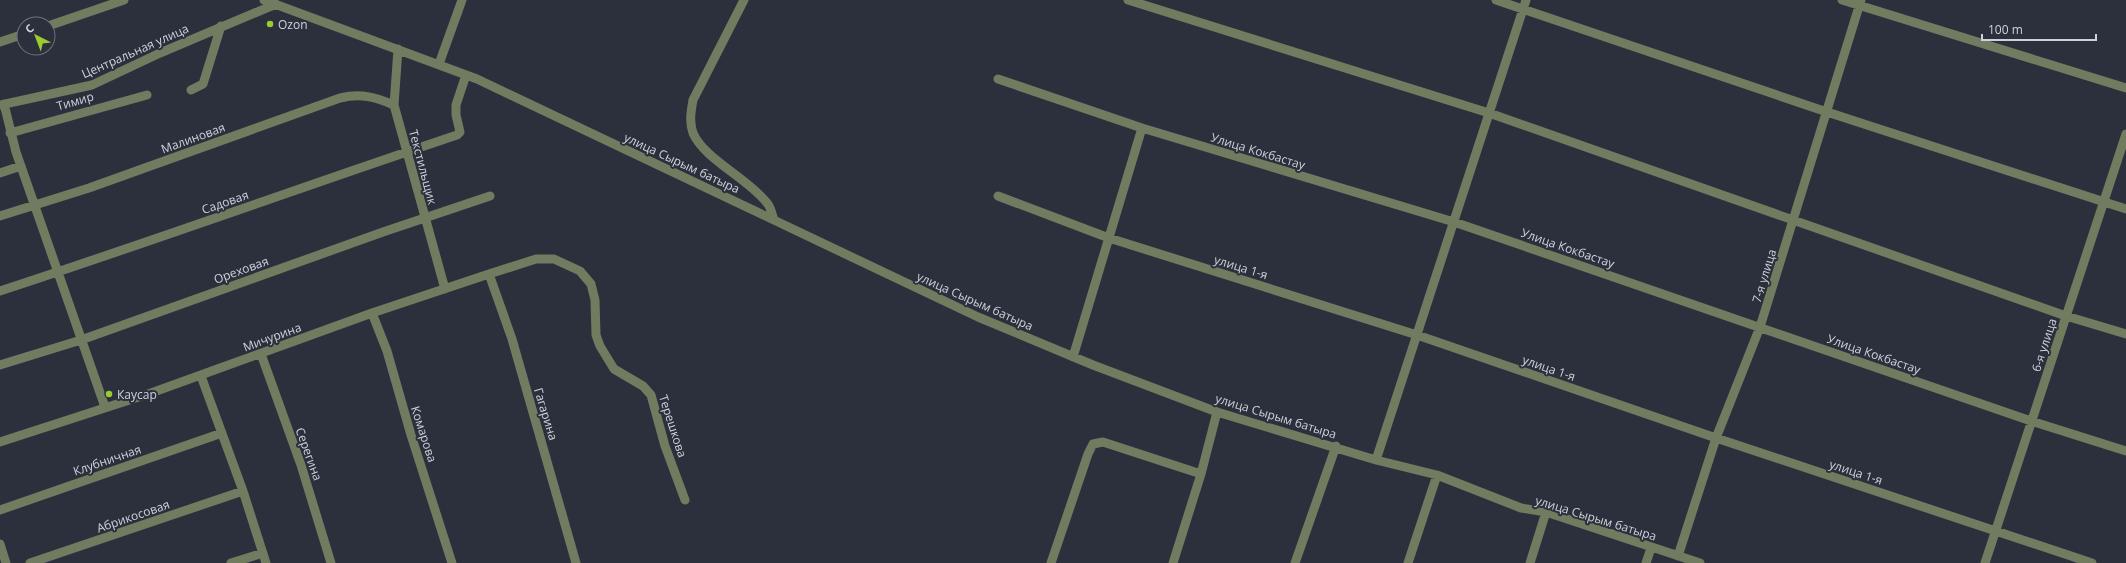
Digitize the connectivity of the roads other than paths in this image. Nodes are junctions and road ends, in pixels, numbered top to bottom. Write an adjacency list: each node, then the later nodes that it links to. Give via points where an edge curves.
1 (124, 0): 12 (street)
2 (264, 0): 10 (street, улица Сырым батыра)
3 (462, 0): 17 (street)
4 (744, 0): 41 (street, via 693,100 691,124 693,134 705,148 768,204)
5 (1128, 0): 26 (street)
6 (1496, 0): 11 (street)
7 (1526, 0): 11 (street)
8 (1842, 0): 9 (street)
9 (1860, 3): 20 (street); 25 (street, 7-я улица)
10 (276, 4): 13 (street, Центральная улица); 16 (street, улица Сырым батыра)
11 (1523, 10): 25 (street); 26 (street)
12 (56, 23)
13 (221, 26): 21 (street, via 203,84); 23 (street, Центральная улица, via 92,85)
14 (16, 37): 15 (street)
15 (0, 42)
16 (398, 49): 17 (street, улица Сырым батыра); 24 (street, Текстильщик)
17 (439, 64): 18 (street, улица Сырым батыра)
18 (466, 75): 30 (street, Садовая, via 456,105 460,132); 41 (street, улица Сырым батыра)
19 (998, 79): 27 (street, Улица Кокбастау)
20 (2126, 88)
21 (191, 90)
22 (147, 95): 28 (street, Тимир)
23 (2, 105): 28 (street)
24 (394, 105): 30 (street, Текстильщик); 36 (street, Малиновая, via 372,96 340,98)
25 (1827, 112): 35 (street); 40 (street, 7-я улица)
26 (1489, 113): 40 (street); 42 (street)
27 (1142, 128): 42 (street, Улица Кокбастау); 43 (street)
28 (10, 133): 31 (street)
29 (2126, 134): 35 (street, 6-я улица)
30 (406, 151): 39 (street, Текстильщик); 45 (street, Садовая)
31 (21, 166): 32 (street); 36 (street)
32 (0, 173)
33 (490, 196): 39 (street, Ореховая)
34 (998, 196): 43 (street, улица 1-я)
35 (2103, 201): 37 (street); 50 (street, 6-я улица)
36 (35, 205): 38 (street, Малиновая); 45 (street)
37 (2126, 210)
38 (0, 216)
39 (424, 218): 47 (street, Текстильщик); 54 (street, Ореховая)
40 (1794, 219): 50 (street); 51 (street, 7-я улица)
41 (774, 220): 56 (street, улица Сырым батыра, via 978,316)
42 (1454, 222): 51 (street, Улица Кокбастау); 53 (street)
43 (1109, 238): 53 (street, улица 1-я); 56 (street)
44 (554, 259): 46 (street, Мичурина, via 536,259); 71 (street, Терешкова, via 580,271 591,284 596,335 600,346 614,369 643,386 650,395)
45 (57, 272): 48 (street, Садовая); 54 (street)
46 (489, 274): 47 (street, Мичурина); 85 (street, Гагарина, via 512,340)
47 (445, 289): 49 (street, Мичурина)
48 (0, 291)
49 (372, 313): 55 (street, Мичурина); 84 (street, Комарова, via 387,351)
50 (2066, 316): 52 (street); 61 (street, 6-я улица)
51 (1760, 327): 61 (street, Улица Кокбастау); 63 (street, 7-я улица)
52 (2126, 334)
53 (1417, 335): 63 (street, улица 1-я); 67 (street)
54 (81, 340): 57 (street, Ореховая); 59 (street)
55 (261, 354): 58 (street, Мичурина); 83 (street, Серегина, via 303,471)
56 (1073, 357): 60 (street, улица Сырым батыра)
57 (0, 365)
58 (201, 376): 59 (street, Мичурина); 62 (street)
59 (105, 407): 64 (street, Мичурина)
60 (1217, 412): 65 (street, улица Сырым батыра); 68 (street)
61 (2032, 421): 66 (street, Улица Кокбастау); 74 (street, 6-я улица)
62 (222, 433): 70 (street); 72 (street, Клубничная)
63 (1716, 438): 74 (street, улица 1-я); 78 (street, 7-я улица)
64 (0, 442)
65 (1336, 446): 67 (street, улица Сырым батыра); 88 (street)
66 (2126, 451)
67 (1376, 460): 69 (street, улица Сырым батыра)
68 (1201, 474): 86 (street, via 1103,442 1093,444); 87 (street)
69 (1437, 475): 73 (street, улица Сырым батыра, via 1521,508); 89 (street)
70 (243, 491): 77 (street); 80 (street, Абрикосовая)
71 (685, 500)
72 (0, 510)
73 (1546, 512): 76 (street, улица Сырым батыра); 90 (street)
74 (1995, 532): 93 (street, 6-я улица); 94 (street, улица 1-я)
75 (0, 544): 79 (street)
76 (1651, 548): 78 (street, улица Сырым батыра); 91 (street)
77 (263, 553): 81 (street); 82 (street)
78 (1678, 556): 92 (street, улица Сырым батыра)
79 (6, 563)
80 (30, 563)
81 (232, 563)
82 (266, 563)
83 (331, 563)
84 (452, 563)
85 (576, 563)
86 (1051, 563)
87 (1173, 563)
88 (1295, 563)
89 (1408, 563)
90 (1530, 563)
91 (1646, 563)
92 (1700, 563)
93 (1984, 563)
94 (2092, 563)

